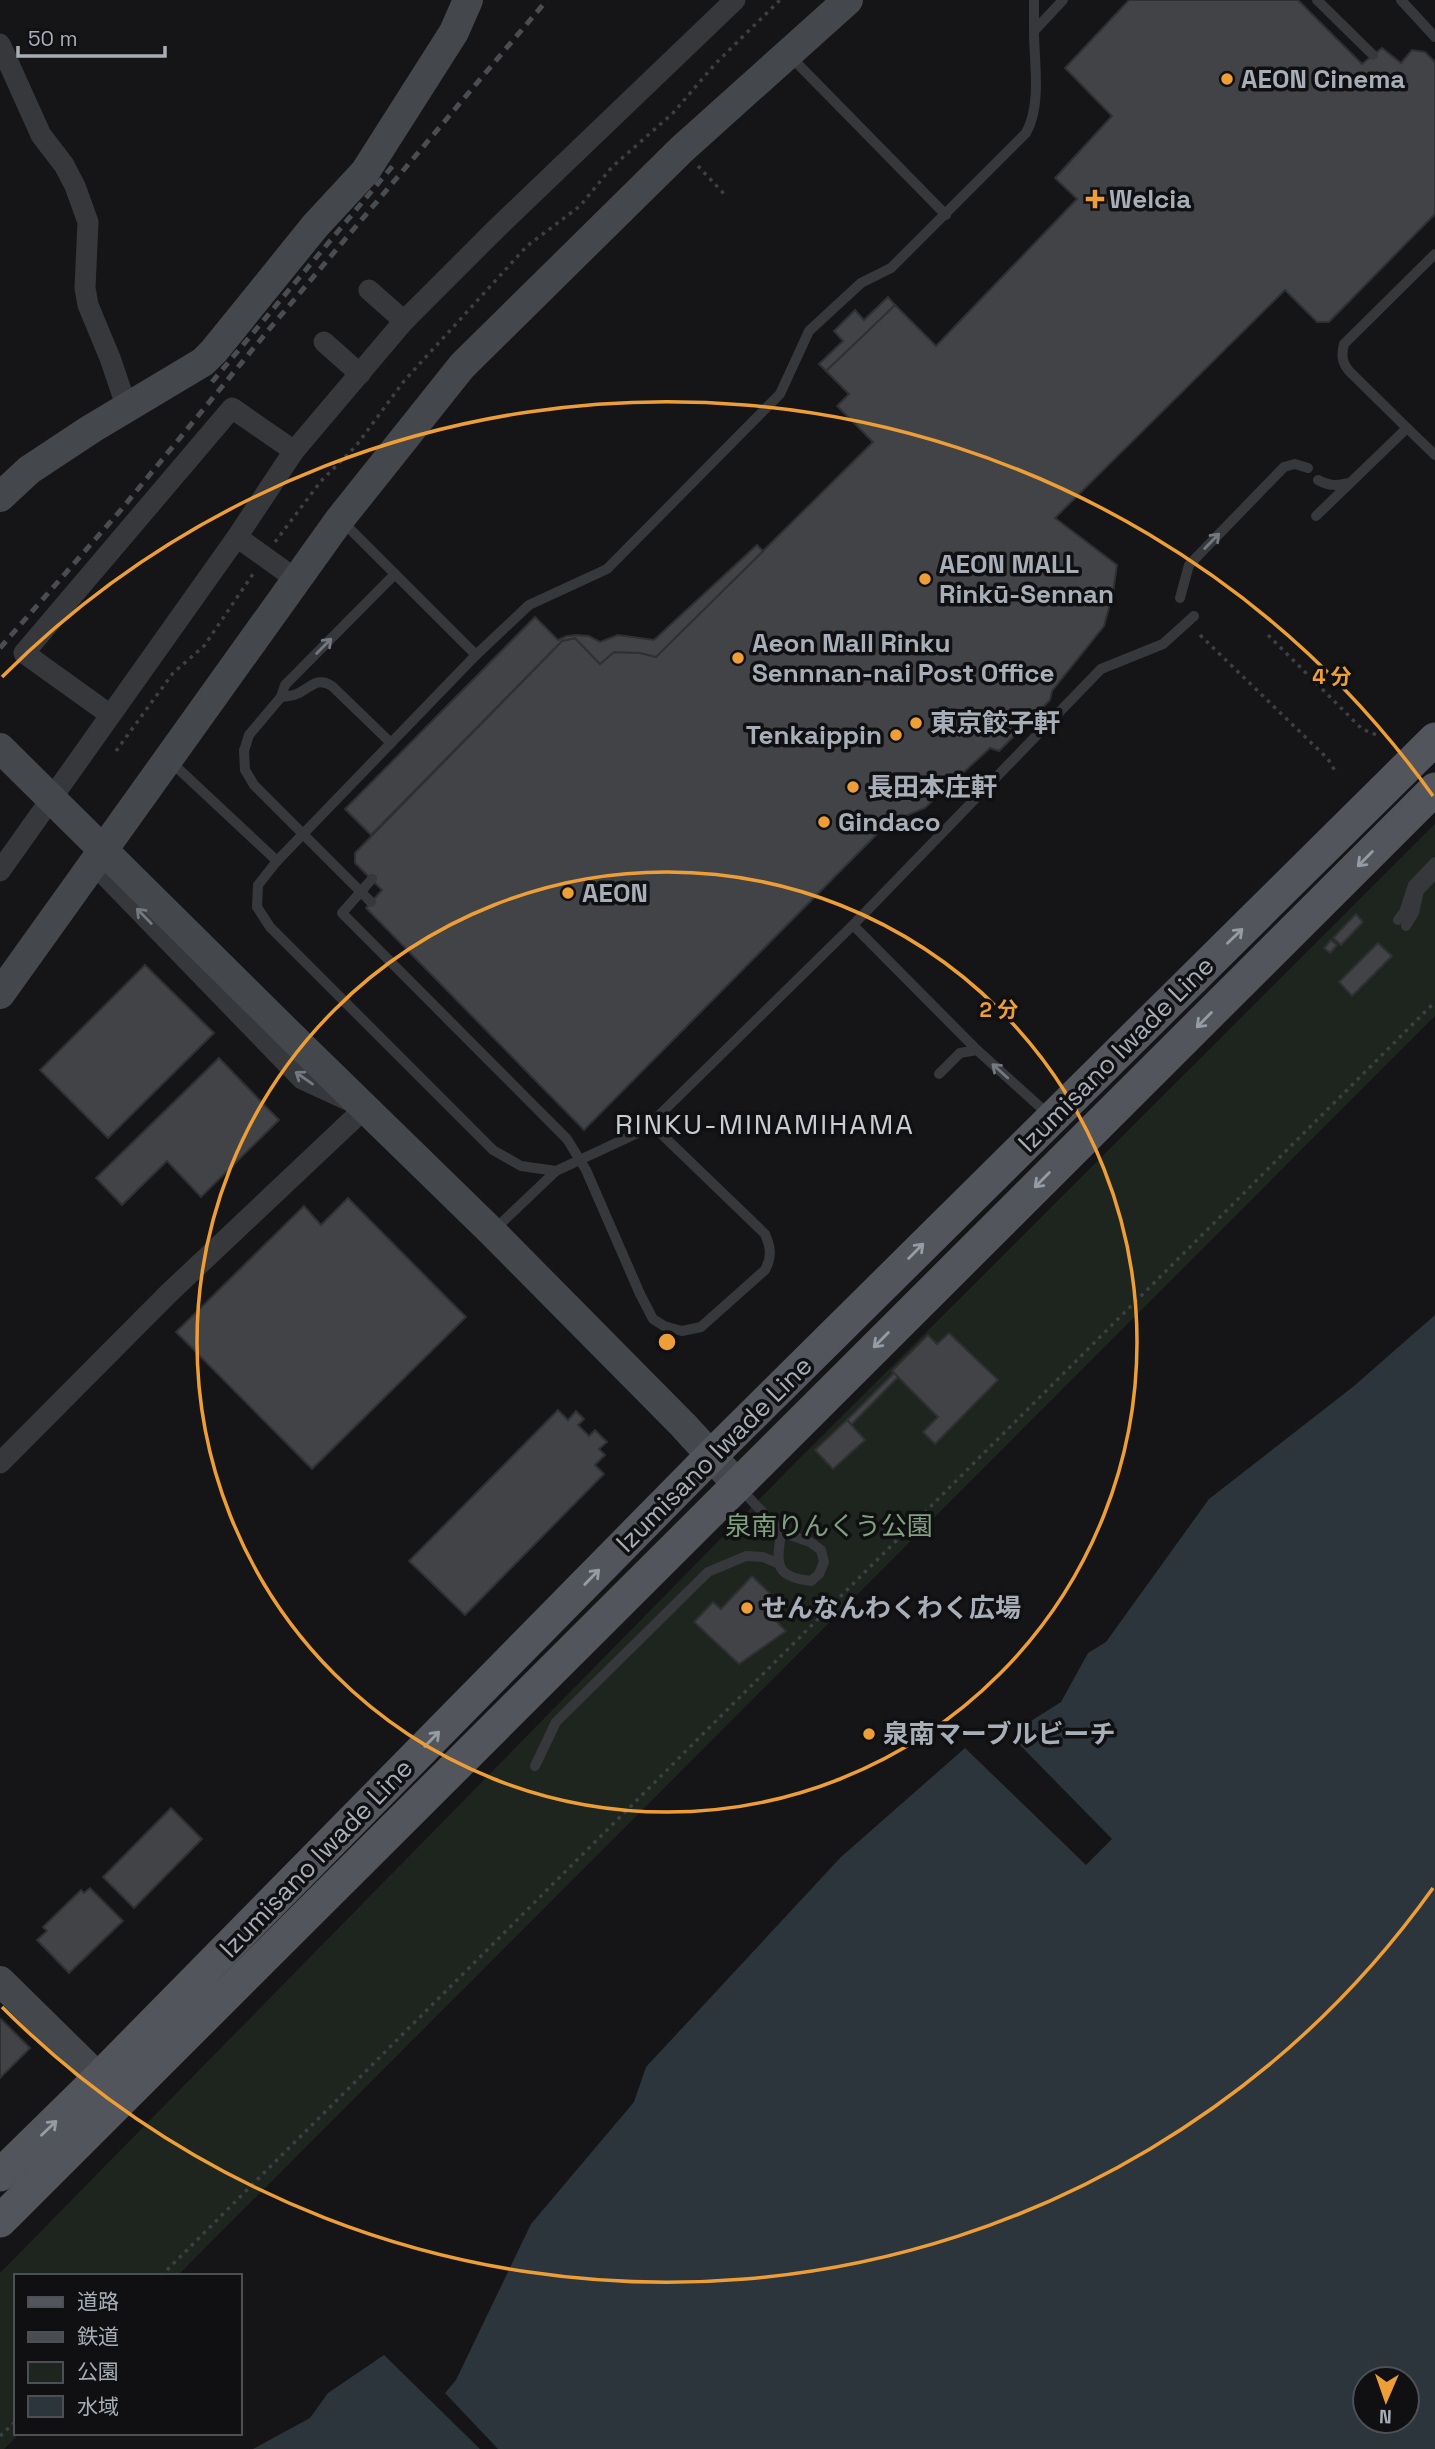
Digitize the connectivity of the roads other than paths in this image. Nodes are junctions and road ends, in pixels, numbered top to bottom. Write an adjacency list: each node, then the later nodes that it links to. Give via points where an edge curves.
1 (468, 0): 19 (street, via 454,33 365,172 314,226 203,362)
2 (736, 0): 16 (street)
3 (1034, 0): 8 (lane)
4 (1063, 0): 8 (lane)
5 (1317, 0): 12 (lane)
6 (1401, 0): 9 (lane)
7 (839, 3): 11 (street)
8 (1034, 31): 13 (lane, via 1033,120 1026,133)
9 (1435, 37)
10 (0, 44): 19 (street, via 41,135 65,165 88,222 88,305)
11 (789, 55): 13 (lane); 28 (street, via 681,150 462,366)
12 (1373, 55)
13 (946, 215): 34 (lane, via 891,268 861,283 809,331 780,394 603,572 529,605)
14 (1435, 254): 20 (lane, via 1344,344 1342,353 1349,371)
15 (369, 290): 16 (street)
16 (404, 321): 18 (street)
17 (324, 342): 18 (street)
18 (360, 374): 21 (street)
19 (127, 408): 26 (street, via 29,470)
20 (1407, 428): 22 (lane); 25 (lane)
21 (294, 451): 29 (street); 36 (street, via 232,408 24,653)
22 (1435, 455)
23 (1308, 468): 32 (lane, one-way to 23, via 1189,565 1284,467)
24 (1318, 480): 25 (lane, via 1338,485)
25 (1351, 482): 27 (lane)
26 (0, 497)
27 (1316, 516)
28 (340, 519): 30 (lane); 31 (street)
29 (237, 537): 31 (street); 36 (street)
30 (395, 574): 34 (lane); 35 (lane, one-way to 30, via 285,685)
31 (297, 580): 40 (street)
32 (1180, 598)
33 (1194, 616): 49 (lane, via 1163,644 1101,669)
34 (476, 655): 38 (lane)
35 (281, 697): 38 (lane, via 297,695 316,681 324,681); 48 (lane, bridge, via 249,735 245,770 254,785)
36 (110, 714): 45 (street)
37 (1435, 739): 54 (main road, Izumisano Iwade Line, one-way to 37)
38 (391, 743): 42 (lane)
39 (0, 748): 53 (street, bridge)
40 (168, 758): 42 (lane); 44 (street)
41 (1435, 789): 60 (main road, Izumisano Iwade Line, one-way to 60)
42 (277, 861): 56 (lane, via 258,885 257,907 270,928 493,1150 522,1166)
43 (1435, 862): 46 (lane, via 1413,886 1402,923 1414,913 1419,891)
44 (93, 863): 50 (street); 53 (street, one-way to 44, via 302,1079)
45 (1, 867)
46 (1435, 874)
47 (372, 879): 55 (lane, bridge, via 342,913 566,1139 586,1170 653,1319 682,1331 701,1327 765,1270 771,1259 770,1245 765,1234)
48 (371, 902)
49 (853, 925): 51 (lane); 55 (lane)
50 (0, 994)
51 (977, 1050): 52 (lane, via 961,1054); 54 (lane, one-way to 51)
52 (939, 1074)
53 (365, 1108): 57 (street); 59 (street, via 169,1293)
54 (1051, 1117): 58 (main road, Izumisano Iwade Line, one-way to 54)
55 (651, 1124): 56 (lane)
56 (556, 1171): 57 (lane)
57 (492, 1232): 58 (street)
58 (712, 1455): 60 (street); 65 (main road, Izumisano Iwade Line, one-way to 58)
59 (0, 1463)
60 (737, 1484): 61 (lane); 65 (main road, Izumisano Iwade Line)
61 (781, 1532): 62 (lane); 62 (lane, via 821,1549 824,1562 811,1581 790,1577)
62 (777, 1563): 63 (lane, via 746,1556 708,1572 556,1722)
63 (535, 1766)
64 (0, 1981): 65 (street)
65 (110, 2090): 66 (main road, Izumisano Iwade Line, one-way to 65); 67 (main road, Izumisano Iwade Line)
66 (0, 2175)
67 (0, 2221)

